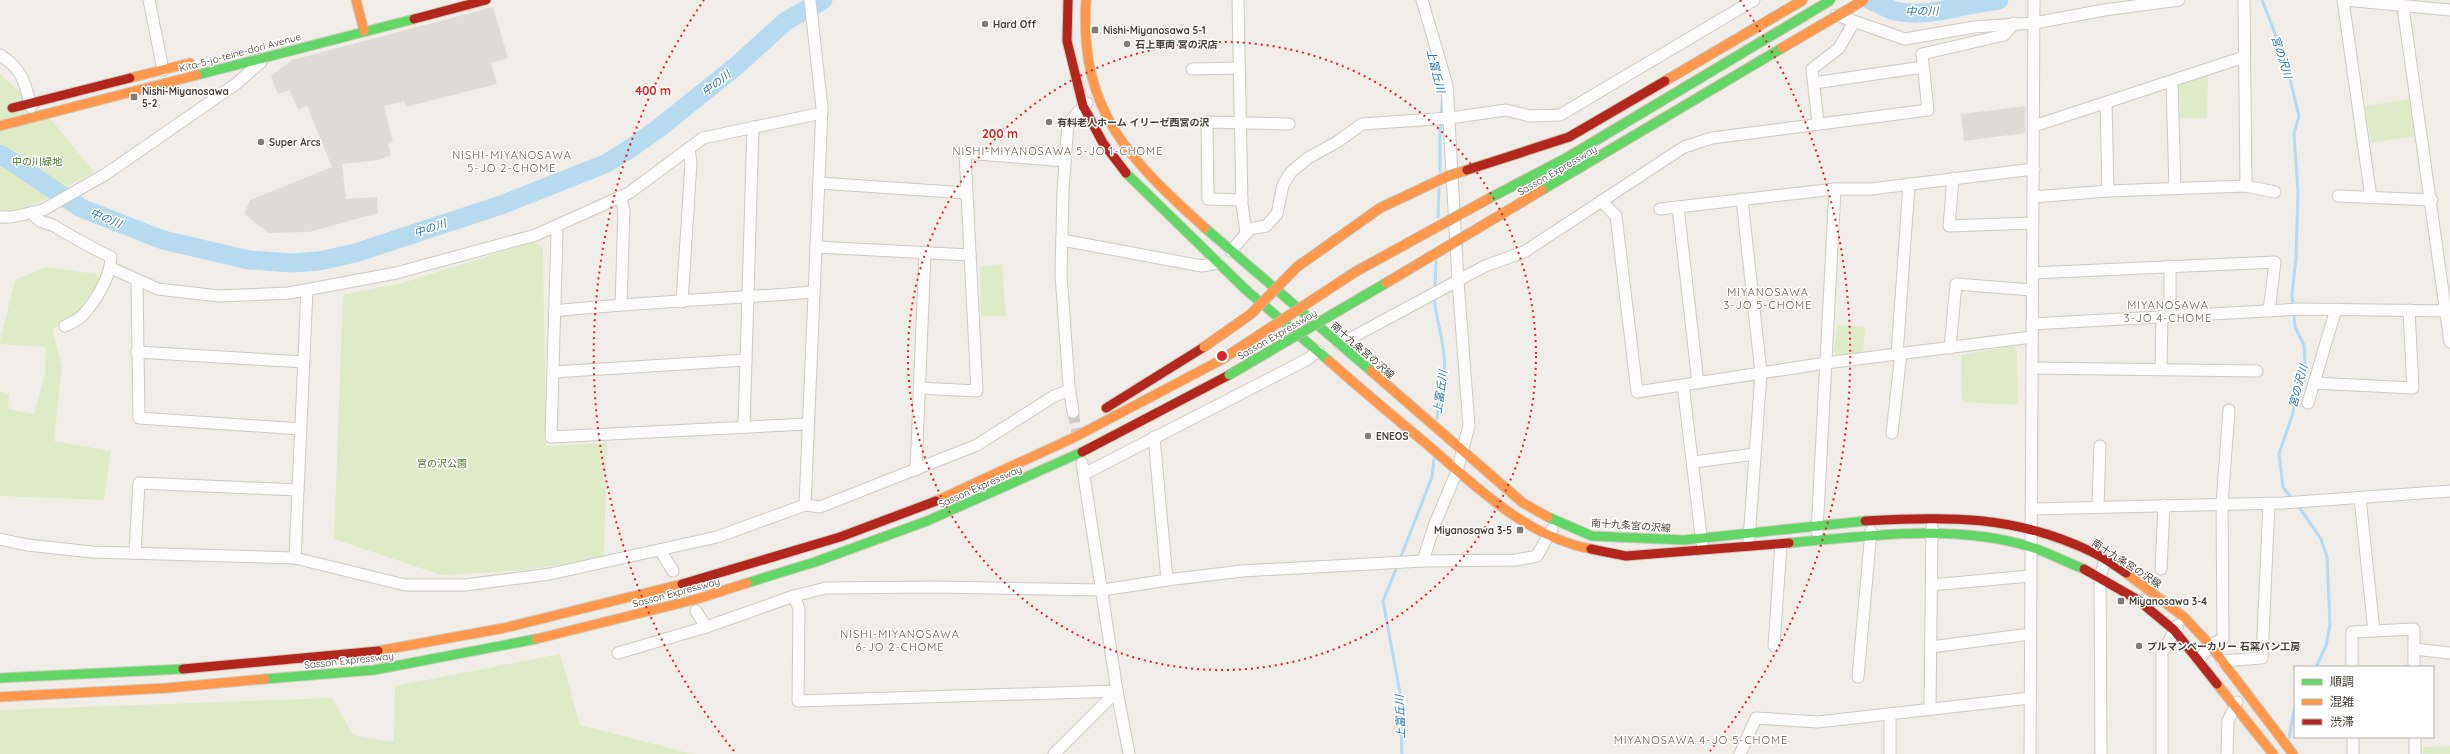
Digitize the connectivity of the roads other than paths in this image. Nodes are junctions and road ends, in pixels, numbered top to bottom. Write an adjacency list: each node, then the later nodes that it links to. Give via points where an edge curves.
1 (149, 0): 32 (street)
2 (356, 0): 24 (main road)
3 (486, 0): 24 (main road, Kita-5-jo-teine-dori Avenue)
4 (810, 0): 40 (street)
5 (1068, 0): 38 (main road, via 1067,41)
6 (1086, 0): 35 (main road, 南十九条宮の沢線, via 1084,22 1087,62)
7 (1238, 0): 30 (street)
8 (1422, 0): 42 (street, via 1447,85)
9 (1754, 0): 42 (street, via 1560,115 1530,116 1506,110)
10 (1800, 0): 21 (street)
11 (1803, 0): 135 (main road, bridge, via 1569,137 1448,176 1380,208 1296,267 1251,314 1204,347)
12 (1831, 0): 135 (main road, Sasson Expressway, bridge, via 1568,157 1355,272 1221,360 1083,434)
13 (1864, 0): 194 (main road, Sasson Expressway, bridge, via 1229,375 1091,448 927,521 815,562 697,599 514,644 374,670 167,688)
14 (2179, 0): 23 (street)
15 (2244, 0): 27 (street)
16 (2344, 0): 17 (street); 64 (street)
17 (2374, 2): 19 (street)
18 (2033, 5): 23 (street)
19 (2403, 7): 20 (street); 67 (street)
20 (2450, 10)
21 (1854, 22): 22 (street, via 1905,39); 34 (street, via 1839,48 1812,69)
22 (2014, 23): 23 (street); 29 (street, via 2004,35 1922,54)
23 (2035, 23): 47 (street)
24 (364, 31): 26 (main road, Kita-5-jo-teine-dori Avenue)
25 (0, 55): 36 (street, via 16,66 23,78)
26 (271, 55): 41 (main road, Kita-5-jo-teine-dori Avenue); 71 (street, via 236,84 106,174)
27 (2244, 58): 33 (street); 55 (street)
28 (200, 60): 32 (main road, Kita-5-jo-teine-dori Avenue)
29 (1924, 67): 34 (street); 43 (street, via 1928,110)
30 (1239, 68): 31 (street); 44 (street)
31 (1192, 69)
32 (163, 70): 36 (main road, Kita-5-jo-teine-dori Avenue)
33 (2172, 82): 37 (street); 57 (street)
34 (1814, 83): 43 (street)
35 (1097, 95): 38 (street); 78 (main road, 南十九条宮の沢線, via 1116,135 1134,161)
36 (30, 103): 39 (main road, Kita-5-jo-teine-dori Avenue); 41 (street)
37 (2106, 103): 47 (street); 58 (street)
38 (1083, 106): 50 (street, via 1068,123); 81 (main road, via 1103,143 1122,169)
39 (0, 111)
40 (822, 113): 48 (street); 53 (street)
41 (33, 116): 46 (main road, Kita-5-jo-teine-dori Avenue)
42 (1450, 118): 75 (street, via 1362,124 1308,158 1291,172 1283,185 1277,214 1266,226 1250,229); 85 (street)
43 (1818, 123): 68 (street, via 1712,138 1684,147)
44 (1240, 124): 45 (street); 65 (street); 65 (street, via 1207,122 1208,199)
45 (1288, 124)
46 (0, 126)
47 (2034, 126): 51 (street)
48 (753, 127): 49 (street, via 703,138); 90 (street)
49 (689, 148): 61 (street); 91 (street, via 691,163)
50 (1065, 161): 59 (street, via 965,153); 76 (street)
51 (2034, 169): 52 (street); 63 (street)
52 (1953, 178): 54 (street); 73 (street, via 1949,226)
53 (819, 183): 59 (street); 77 (street)
54 (1909, 184): 56 (street, via 1871,189); 107 (street)
55 (2246, 186): 57 (street); 60 (street)
56 (1835, 189): 66 (street); 110 (street)
57 (2175, 189): 58 (street)
58 (2108, 191): 63 (street)
59 (967, 192): 80 (street)
60 (2275, 192)
61 (621, 196): 74 (street); 92 (street, via 624,211)
62 (2338, 196): 64 (street)
63 (2033, 197): 73 (street)
64 (2371, 198): 67 (street)
65 (1242, 200): 75 (street)
66 (1742, 200): 69 (street); 115 (street)
67 (2432, 200): 97 (street)
68 (1601, 201): 85 (street, via 1524,252 1485,266); 118 (street, via 1616,216 1637,392)
69 (1678, 206): 70 (street); 116 (street)
70 (1660, 209)
71 (38, 212): 72 (street); 83 (street, via 39,222 54,226 75,240 111,257)
72 (0, 217)
73 (2032, 223): 84 (street)
74 (553, 227): 87 (street, via 536,235 396,273); 95 (street, via 557,233)
75 (1246, 233): 78 (street)
76 (1062, 240): 81 (street, via 1202,266); 120 (street, via 1061,275)
77 (816, 247): 79 (street); 89 (street)
78 (1231, 251): 103 (main road, 南十九条宮の沢線)
79 (925, 253): 80 (street); 119 (street)
80 (970, 256): 119 (street, via 977,391)
81 (1218, 263): 105 (main road)
82 (2170, 266): 84 (street); 96 (street, via 2275,262); 98 (street)
83 (111, 268): 86 (street); 100 (street, via 95,298 81,317)
84 (2032, 273): 88 (street)
85 (1458, 280): 103 (street); 130 (street, via 1469,426)
86 (137, 281): 87 (street, via 158,289 218,296); 106 (street)
87 (307, 290): 109 (street)
88 (2032, 290): 99 (street); 104 (street, via 1956,284)
89 (814, 292): 90 (street); 124 (street)
90 (747, 298): 91 (street); 108 (street)
91 (682, 302): 92 (street)
92 (621, 304): 95 (street)
93 (2336, 309): 94 (street); 96 (street); 117 (street)
94 (2409, 310): 97 (street); 117 (street, via 2413,388)
95 (554, 311): 113 (street)
96 (2274, 311): 98 (street)
97 (2449, 311): 102 (street)
98 (2166, 316): 99 (street); 112 (street)
99 (2032, 324): 101 (street)
100 (66, 326)
101 (2032, 337): 104 (street); 111 (street)
102 (2450, 342)
103 (1340, 344): 130 (main road, 南十九条宮の沢線)
104 (1950, 348): 107 (street)
105 (1318, 351): 128 (street, via 1308,359); 133 (main road)
106 (137, 352): 109 (street); 126 (street, via 139,418)
107 (1899, 355): 110 (street); 127 (street)
108 (746, 360): 113 (street); 125 (street)
109 (304, 362): 126 (street)
110 (1826, 363): 115 (street); 148 (street)
111 (2032, 368): 112 (street); 144 (street)
112 (2161, 369): 114 (street)
113 (553, 372): 125 (street, via 551,437)
114 (2257, 372)
115 (1761, 373): 116 (street); 131 (street)
116 (1698, 383): 118 (street)
117 (2314, 384): 121 (street)
118 (1683, 385): 132 (street)
119 (919, 388): 134 (street)
120 (1070, 390): 123 (street); 134 (street, via 1054,396 977,445)
121 (2308, 403)
122 (2229, 410): 139 (street)
123 (1073, 412)
124 (808, 424): 125 (street); 141 (street)
125 (744, 427)
126 (301, 429): 136 (street)
127 (1892, 433)
128 (1154, 437): 170 (street); 172 (street, via 1083,469)
129 (2100, 446): 143 (street)
130 (1460, 449): 133 (street); 146 (main road, 南十九条宮の沢線, via 1523,503)
131 (1755, 454): 132 (street); 150 (street)
132 (1694, 462): 154 (street)
133 (1455, 469): 152 (main road, via 1514,516); 165 (street)
134 (916, 470): 141 (street, via 820,507)
135 (998, 474): 191 (main road, Sasson Expressway, via 921,507 806,547 674,587 510,627 361,654 162,672)
136 (298, 490): 162 (street, via 139,483); 163 (street)
137 (2450, 491): 138 (street)
138 (2360, 498): 140 (street); 178 (street)
139 (2222, 504): 140 (street); 142 (street); 180 (street, via 2223,639)
140 (2269, 504): 187 (street, via 2262,658)
141 (805, 505): 160 (street, via 717,537)
142 (2164, 505): 143 (street); 166 (street)
143 (2098, 506): 144 (street)
144 (2031, 509): 149 (street)
145 (1933, 517): 147 (main road, 南十九条宮の沢線); 149 (main road, 南十九条宮の沢線, via 1989,520); 151 (street)
146 (1556, 521): 152 (street); 154 (main road, 南十九条宮の沢線, via 1592,536 1684,540)
147 (1873, 521): 148 (main road, 南十九条宮の沢線); 153 (street)
148 (1817, 526): 150 (main road, 南十九条宮の沢線); 156 (street)
149 (2030, 528): 159 (street); 164 (main road, 南十九条宮の沢線)
150 (1751, 533): 154 (main road, 南十九条宮の沢線); 158 (street)
151 (1932, 534): 153 (main road); 159 (main road, via 1983,537); 171 (street)
152 (1549, 535): 161 (main road, via 1579,547 1626,556); 165 (street, via 1537,556 1516,560)
153 (1871, 537): 156 (main road); 190 (street)
154 (1702, 538): 161 (street)
155 (0, 539): 162 (street, via 26,545)
156 (1816, 541): 157 (main road)
157 (1781, 544): 158 (main road); 181 (street)
158 (1747, 547): 161 (main road)
159 (2030, 547): 168 (street); 169 (main road)
160 (660, 550): 163 (street, via 550,574 465,585 405,585); 167 (street)
161 (1703, 552)
162 (135, 554): 163 (street)
163 (295, 558)
164 (2105, 559): 169 (street); 175 (main road, 南十九条宮の沢線, via 2148,588)
165 (1423, 560): 170 (street, via 1242,571)
166 (2161, 569)
167 (673, 571)
168 (2030, 576): 171 (street); 179 (street)
169 (2100, 578): 177 (main road, via 2138,600); 206 (street)
170 (1167, 580): 172 (street)
171 (1932, 585): 182 (street)
172 (1103, 590): 173 (street, via 826,588); 192 (street)
173 (794, 596): 176 (street); 192 (street, via 799,609 798,701)
174 (696, 610): 176 (street)
175 (2184, 617): 177 (street); 180 (main road, 南十九条宮の沢線)
176 (706, 627): 184 (street)
177 (2174, 630): 186 (main road); 207 (street, via 2162,652)
178 (2374, 631): 183 (street, via 2414,629); 188 (street, via 2352,632)
179 (2030, 634): 182 (street); 195 (street)
180 (2210, 645): 186 (street); 187 (main road, 南十九条宮の沢線)
181 (1774, 646)
182 (1931, 647): 197 (street)
183 (2414, 649): 185 (street); 189 (street)
184 (618, 653)
185 (2450, 653)
186 (2200, 660): 196 (main road)
187 (2222, 661): 193 (main road, 南十九条宮の沢線)
188 (2352, 666)
189 (2414, 666)
190 (1858, 677)
191 (0, 678)
192 (1117, 692): 201 (street); 202 (street)
193 (2246, 693): 196 (street); 210 (main road, 南十九条宮の沢線)
194 (0, 697)
195 (2030, 698): 197 (street); 205 (street)
196 (2235, 704): 208 (street, via 2228,721); 209 (main road)
197 (1930, 709): 198 (street)
198 (1890, 714): 203 (street, via 1818,722 1756,718); 204 (street)
199 (2353, 738): 211 (street)
200 (2415, 738): 212 (street)
201 (1054, 754)
202 (1129, 754)
203 (1740, 754)
204 (1890, 754)
205 (2030, 754)
206 (2101, 754)
207 (2162, 754)
208 (2228, 754)
209 (2273, 754)
210 (2293, 754)
211 (2353, 754)
212 (2415, 754)

